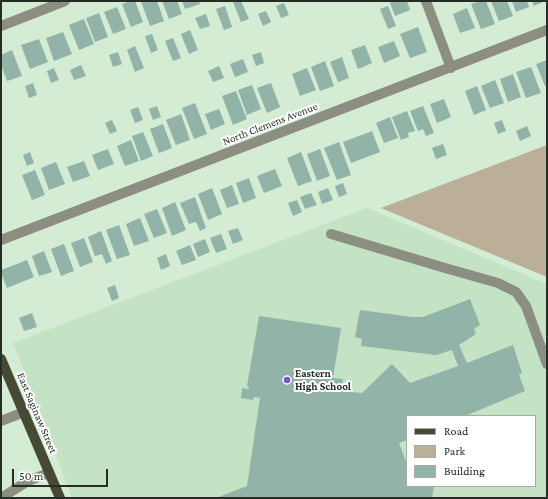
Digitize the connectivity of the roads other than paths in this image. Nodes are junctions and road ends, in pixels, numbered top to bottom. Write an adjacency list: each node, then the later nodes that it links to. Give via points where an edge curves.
1 (65, 1): 3 (street)
2 (426, 1): 5 (street)
3 (1, 26)
4 (547, 30): 5 (street, North Clemens Avenue)
5 (451, 68): 7 (street, North Clemens Avenue)
6 (331, 234): 9 (street, via 498,283 516,292 526,306)
7 (1, 240)
8 (1, 359): 10 (main road, East Saginaw Street)
9 (547, 364)
10 (24, 412): 11 (street); 12 (main road, East Saginaw Street)
11 (1, 421)
12 (49, 473): 13 (street, via 28,481); 14 (main road, East Saginaw Street)
13 (1, 498)
14 (60, 498)

